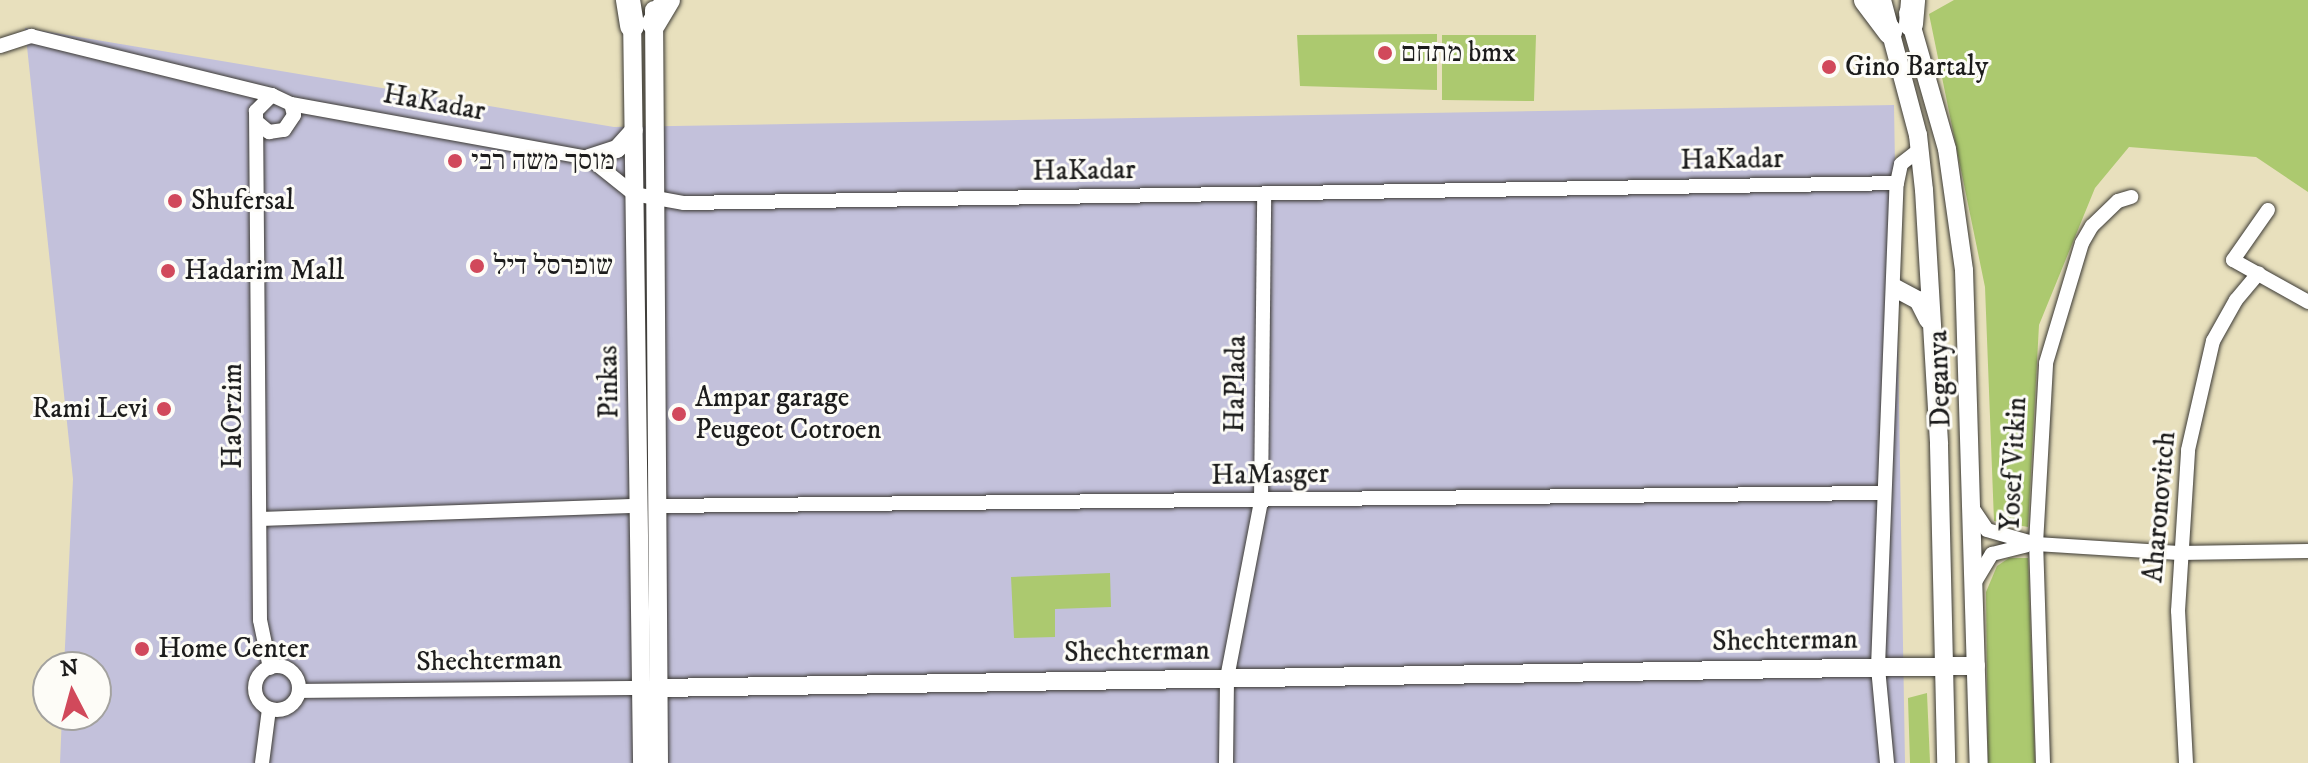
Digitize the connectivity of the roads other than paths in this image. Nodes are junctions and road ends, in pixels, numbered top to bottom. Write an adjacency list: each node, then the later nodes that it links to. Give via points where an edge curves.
1 (630, 0): 6 (highway)
2 (668, 0): 6 (highway)
3 (1866, 0): 7 (highway)
4 (1882, 0): 7 (street, Deganya)
5 (1904, 0): 7 (street, Deganya)
6 (647, 16): 13 (street, Pinkas); 22 (street, Pinkas)
7 (1905, 19): 15 (street, Deganya); 30 (street, Deganya, via 1947,149 1959,216)
8 (0, 46): 9 (street, via 31,36)
9 (235, 86): 10 (street); 12 (street)
10 (272, 95): 11 (street, HaKadar); 12 (street)
11 (291, 104): 14 (street, HaOrzim, via 292,121); 16 (street, HaKadar)
12 (257, 116): 14 (street); 17 (street, HaOrzim)
13 (634, 130): 16 (street, via 617,149); 19 (street, Pinkas)
14 (274, 133): 17 (street, HaOrzim)
15 (1920, 149): 18 (street, via 1901,164); 27 (street, Deganya)
16 (589, 158): 19 (street, HaKadar)
17 (258, 162): 33 (street, HaOrzim)
18 (1897, 183): 20 (street, HaKadar); 25 (street)
19 (634, 194): 22 (street, HaKadar); 31 (street, Pinkas)
20 (1264, 195): 22 (street, HaKadar, via 684,203); 29 (street, HaPlada)
21 (2131, 197): 34 (street, Yosef Vitkin, via 2118,201 2092,226 2055,322 2038,441)
22 (655, 199): 32 (street, Pinkas)
23 (2268, 210): 24 (street, via 2233,260)
24 (2259, 273): 26 (street); 36 (street, Aharonovitch, via 2213,341 2188,450)
25 (1895, 288): 27 (street, via 1918,300); 28 (street)
26 (2308, 302)
27 (1934, 340): 38 (street, Deganya)
28 (1882, 493): 29 (street, HaMasger); 40 (street)
29 (1261, 501): 32 (street, HaMasger); 42 (street, HaPlada)
30 (1971, 505): 34 (street, via 1987,530); 37 (street, Deganya)
31 (638, 506): 33 (street); 43 (street, Pinkas)
32 (658, 506): 43 (street, Pinkas)
33 (260, 519): 41 (street, HaOrzim, via 260,640)
34 (2036, 544): 36 (street); 37 (street, via 1992,554); 53 (street, Yosef Vitkin)
35 (2308, 551): 36 (street)
36 (2179, 553): 54 (street, Aharonovitch)
37 (1974, 586): 39 (street, Deganya)
38 (1943, 666): 39 (street, Shechterman); 40 (street, Shechterman); 51 (street, Deganya)
39 (1976, 666): 52 (street, Deganya)
40 (1878, 667): 42 (street, Shechterman); 50 (street)
41 (270, 668): 44 (street, via 291,671); 45 (street, via 259,677 256,692)
42 (1227, 678): 43 (street, Shechterman); 49 (street, HaPlada)
43 (650, 688): 44 (street, Shechterman); 47 (street, Pinkas); 48 (street, Pinkas)
44 (299, 691): 45 (street, via 288,707)
45 (269, 709): 46 (street)
46 (262, 763)
47 (642, 763)
48 (659, 763)
49 (1226, 763)
50 (1887, 763)
51 (1946, 763)
52 (1979, 763)
53 (2043, 763)
54 (2186, 763)

